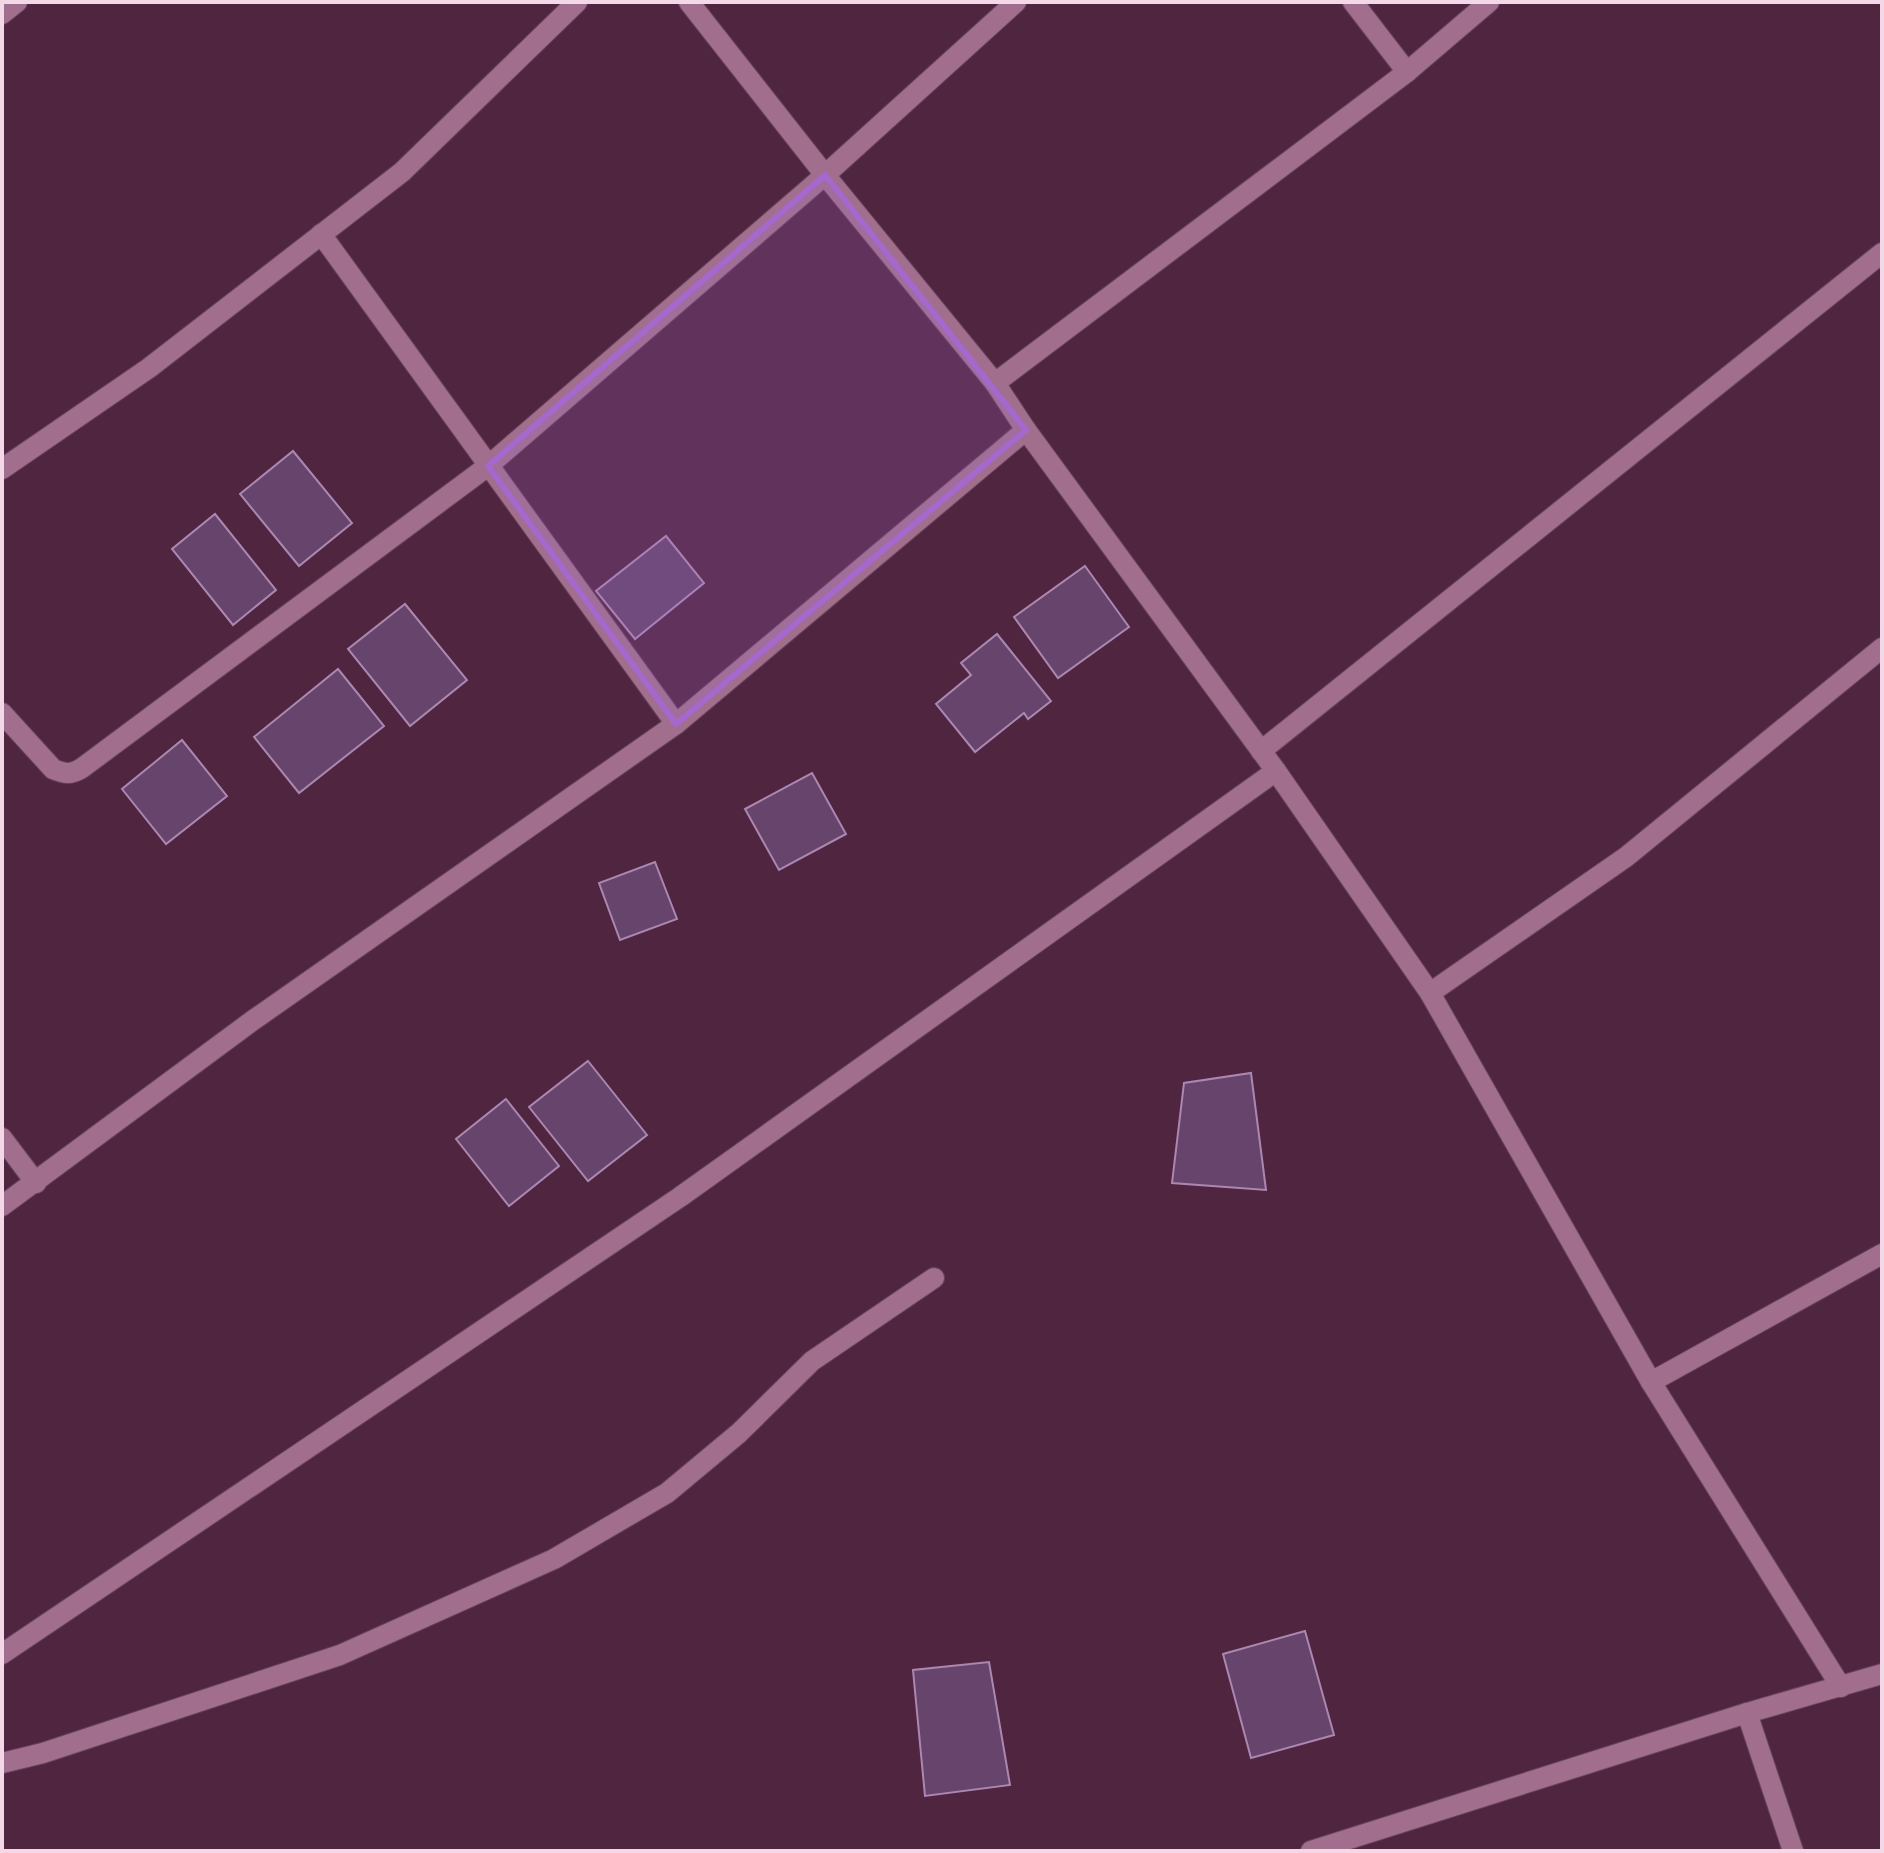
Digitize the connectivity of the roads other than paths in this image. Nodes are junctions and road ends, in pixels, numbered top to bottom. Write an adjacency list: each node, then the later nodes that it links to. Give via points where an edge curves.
1 (17, 2): 7 (street)
2 (577, 2): 10 (street, via 402,172)
3 (689, 2): 9 (street)
4 (1016, 2): 9 (street)
5 (1353, 2): 8 (street)
6 (1489, 2): 8 (street)
7 (2, 14)
8 (1407, 72): 12 (street)
9 (825, 175): 12 (street); 14 (street)
10 (321, 234): 14 (street); 15 (street, via 149,368)
11 (1882, 253): 19 (street)
12 (995, 383): 13 (street)
13 (1026, 430): 18 (street); 19 (street)
14 (488, 466): 17 (street, via 73,774 53,769); 18 (street)
15 (2, 469)
16 (1882, 648): 21 (street, via 1626,857)
17 (2, 713)
18 (676, 724): 23 (street, via 252,1021)
19 (1261, 751): 20 (street)
20 (1276, 771): 21 (street); 28 (street, via 680,1197)
21 (1430, 993): 27 (street)
22 (2, 1138): 23 (street)
23 (36, 1183): 24 (street)
24 (2, 1206)
25 (1882, 1254): 27 (street)
26 (934, 1278): 32 (street, via 812,1361 739,1433 667,1493 554,1559 340,1655)
27 (1651, 1382): 30 (street)
28 (2, 1654)
29 (1882, 1674): 30 (street)
30 (1841, 1687): 31 (street)
31 (1747, 1713): 33 (street); 34 (street)
32 (2, 1763)
33 (1311, 1851)
34 (1793, 1851)

